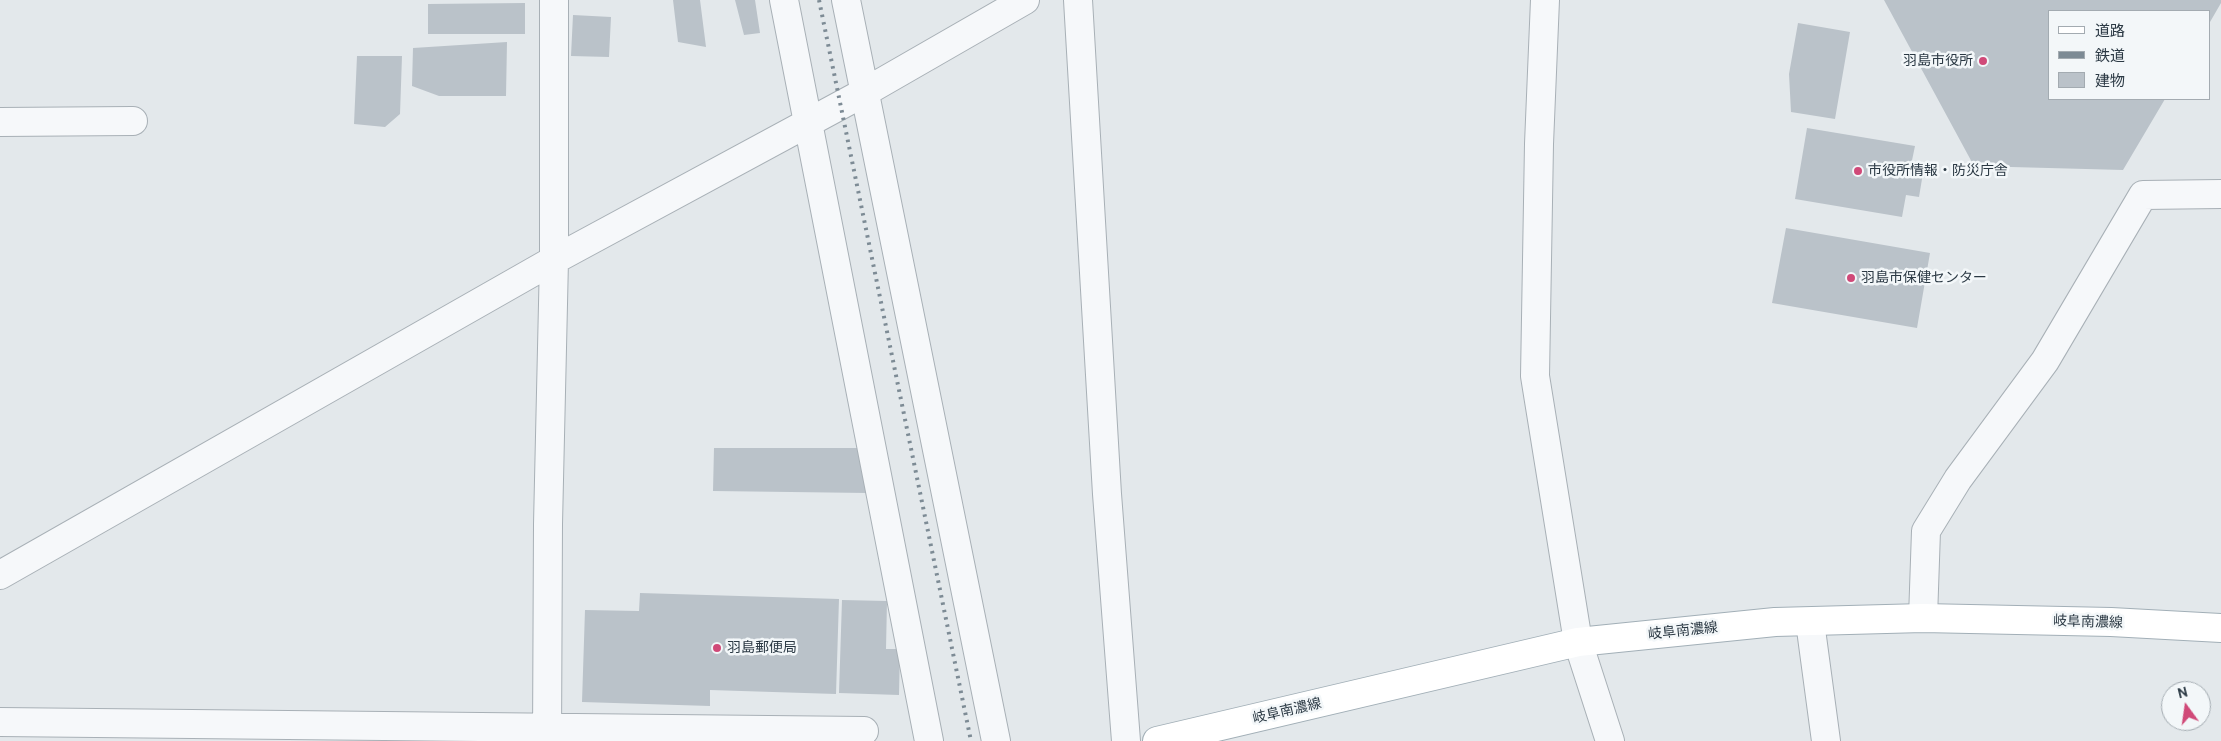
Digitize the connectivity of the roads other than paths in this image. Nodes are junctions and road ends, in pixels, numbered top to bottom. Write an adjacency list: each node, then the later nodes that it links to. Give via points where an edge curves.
1 (554, 0): 12 (street)
2 (784, 0): 10 (street)
3 (846, 0): 7 (street)
4 (1025, 0): 7 (street)
5 (1078, 0): 23 (street, via 1107,494)
6 (1545, 0): 17 (street, via 1535,376)
7 (865, 92): 10 (street); 22 (street)
8 (133, 121): 9 (street)
9 (0, 122)
10 (808, 122): 12 (street); 21 (street)
11 (2221, 194): 14 (street, via 2143,195 2045,361 1958,479 1926,531)
12 (554, 260): 13 (street); 20 (street)
13 (0, 575)
14 (1923, 618): 15 (main road, 岐阜南濃線); 16 (main road, 岐阜南濃線)
15 (1810, 622): 17 (main road, 岐阜南濃線, via 1775,622); 26 (street)
16 (2221, 628)
17 (1578, 642): 24 (main road, 岐阜南濃線); 25 (street)
18 (0, 722): 20 (street)
19 (864, 731): 20 (street)
20 (547, 735)
21 (929, 741)
22 (996, 741)
23 (1126, 741)
24 (1157, 741)
25 (1610, 741)
26 (1826, 741)

